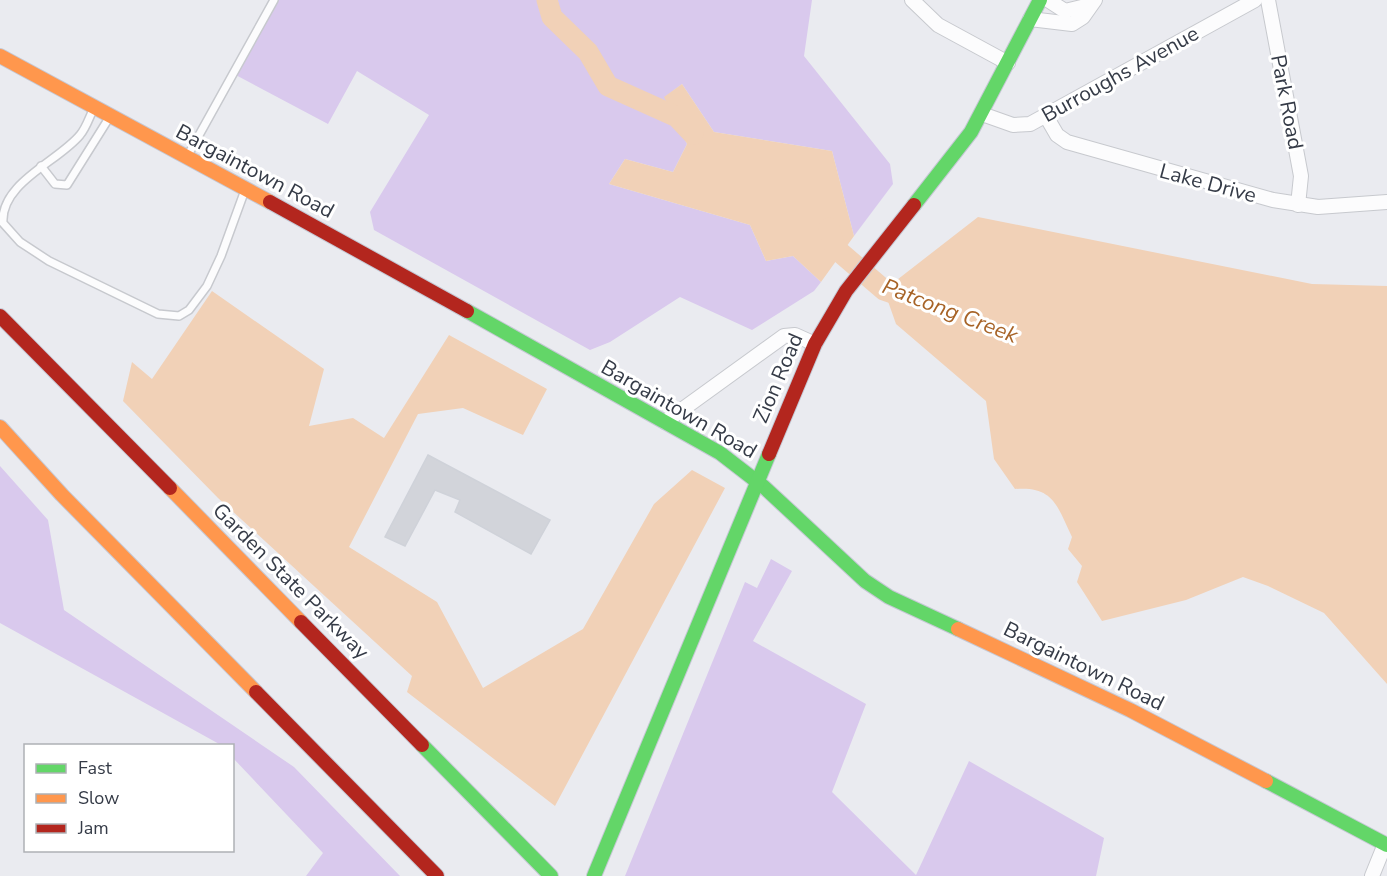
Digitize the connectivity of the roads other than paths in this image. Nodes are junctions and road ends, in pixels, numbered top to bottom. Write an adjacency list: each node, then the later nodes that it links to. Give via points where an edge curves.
1 (274, 0): 15 (lane)
2 (912, 0): 10 (street, via 938,25)
3 (1040, 0): 8 (main road, Zion Road)
4 (1048, 0): 7 (street, via 1065,11)
5 (1255, 0): 14 (street, Burroughs Avenue)
6 (1268, 0): 19 (street, Park Road, via 1301,176)
7 (1093, 2): 8 (street, via 1083,17 1072,24)
8 (1030, 19): 10 (main road, Zion Road)
9 (0, 56): 11 (main road, Bargaintown Road)
10 (1008, 63): 12 (main road, Zion Road)
11 (94, 108): 13 (main road, Bargaintown Road); 16 (lane, via 80,136)
12 (982, 114): 14 (street, Burroughs Avenue, via 1017,126); 21 (main road, Zion Road, via 955,154 854,280)
13 (110, 116): 15 (main road, Bargaintown Road); 16 (lane, via 67,185 55,184)
14 (1046, 116): 19 (street, Lake Drive, via 1057,135 1067,142 1201,182)
15 (186, 158): 17 (main road, Bargaintown Road)
16 (41, 166): 17 (lane, via 5,205 3,223 20,242 49,261 171,317 189,310 207,285)
17 (245, 190): 22 (main road, Bargaintown Road)
18 (1387, 202): 19 (street, Lake Drive)
19 (1298, 205)
20 (0, 316): 27 (main road, Garden State Parkway)
21 (815, 344): 22 (street, via 795,335 784,336); 24 (main road, Zion Road)
22 (665, 422): 24 (main road, Bargaintown Road, via 720,453)
23 (0, 427): 26 (main road)
24 (757, 480): 25 (main road, Bargaintown Road, via 840,562 889,597 1130,710); 28 (main road, Zion Road)
25 (1386, 844): 29 (street)
26 (437, 876)
27 (551, 876)
28 (594, 876)
29 (1371, 876)

